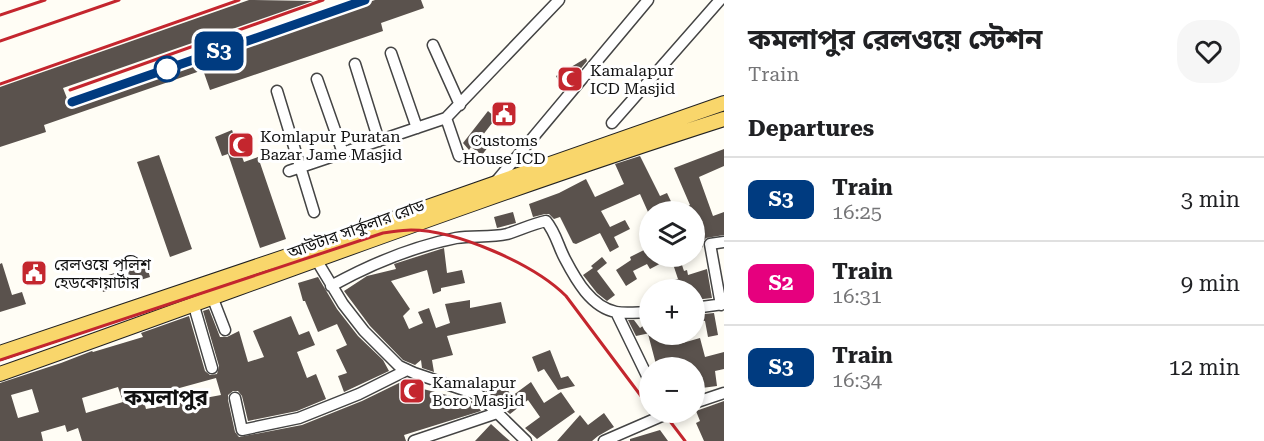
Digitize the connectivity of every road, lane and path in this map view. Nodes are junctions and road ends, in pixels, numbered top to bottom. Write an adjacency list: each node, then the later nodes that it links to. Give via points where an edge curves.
1 (559, 0): 10 (street)
2 (648, 0): 20 (street)
3 (720, 0): 13 (street)
4 (433, 45): 10 (street)
5 (391, 53): 14 (street)
6 (355, 64): 15 (street)
7 (317, 79): 16 (street)
8 (277, 91): 18 (street)
9 (724, 103): 20 (main road, আউটার সার্কুলার রোড)
10 (460, 105): 11 (street)
11 (447, 118): 14 (street); 17 (street)
12 (724, 119): 23 (main road, আউটার সার্কুলার রোড)
13 (612, 123)
14 (417, 128): 15 (street)
15 (380, 141): 16 (street)
16 (343, 153): 18 (street)
17 (459, 156)
18 (301, 167): 19 (street); 21 (street)
19 (289, 171)
20 (494, 184): 32 (main road, আউটার সার্কুলার রোড)
21 (314, 212)
22 (724, 242): 26 (street, via 710,244)
23 (317, 261): 24 (street); 25 (main road, আউটার সার্কুলার রোড)
24 (331, 286): 29 (street, via 418,247 505,234 546,221 582,288 599,306); 35 (street, via 381,350)
25 (213, 299): 27 (main road, আউটার সার্কুলার রোড); 31 (street)
26 (723, 304): 28 (street)
27 (194, 306): 34 (street); 36 (main road, আউটার সার্কুলার রোড)
28 (705, 306)
29 (616, 312): 30 (street); 33 (street)
30 (639, 312)
31 (225, 330)
32 (0, 352)
33 (639, 359)
34 (212, 368)
35 (407, 370): 38 (street, via 299,418 242,430); 40 (street, via 479,395)
36 (0, 374)
37 (724, 393): 39 (street)
38 (235, 398)
39 (705, 399)
40 (497, 413): 42 (street); 43 (street)
41 (644, 423): 44 (street)
42 (414, 441)
43 (526, 441)
44 (604, 441)

